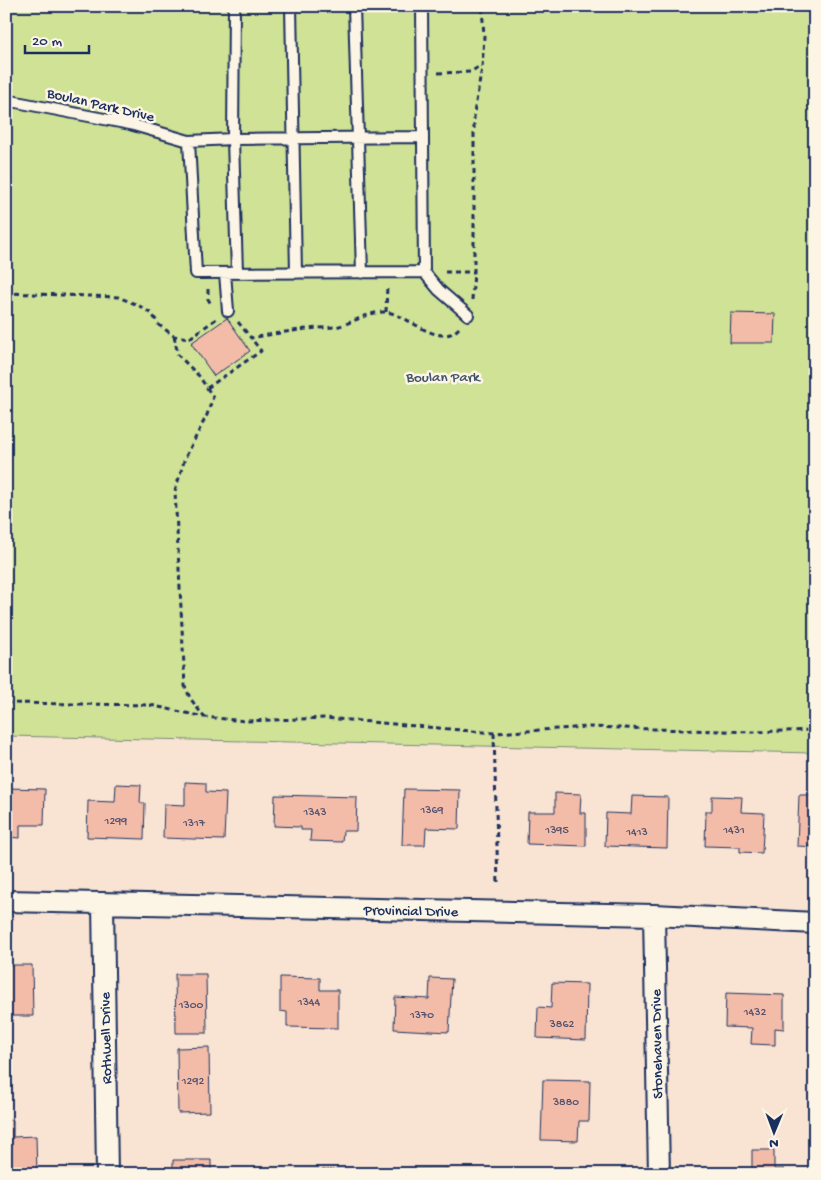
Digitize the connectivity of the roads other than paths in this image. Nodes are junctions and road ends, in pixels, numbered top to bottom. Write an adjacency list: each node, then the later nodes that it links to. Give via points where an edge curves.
1 (234, 6): 7 (lane)
2 (291, 6): 8 (lane)
3 (354, 6): 9 (lane)
4 (422, 6): 6 (lane)
5 (6, 100): 10 (lane, Boulan Park Drive, via 130,124)
6 (423, 137): 9 (lane, Boulan Park Drive); 12 (lane)
7 (233, 138): 8 (lane, Boulan Park Drive); 10 (lane, Boulan Park Drive); 14 (lane)
8 (294, 138): 9 (lane, Boulan Park Drive); 15 (lane)
9 (358, 138): 11 (lane)
10 (189, 141): 13 (lane, via 196,273)
11 (362, 272): 12 (lane); 15 (lane)
12 (424, 272): 17 (lane)
13 (225, 273): 14 (lane); 16 (lane)
14 (238, 273): 15 (lane)
15 (296, 273)
16 (228, 311)
17 (468, 315)
18 (6, 901): 19 (street, Provincial Drive)
19 (103, 903): 20 (street, Provincial Drive); 22 (street, Rothwell Drive)
20 (654, 915): 21 (street, Provincial Drive); 23 (street, Stonehaven Drive)
21 (815, 923)
22 (107, 1174)
23 (659, 1174)

